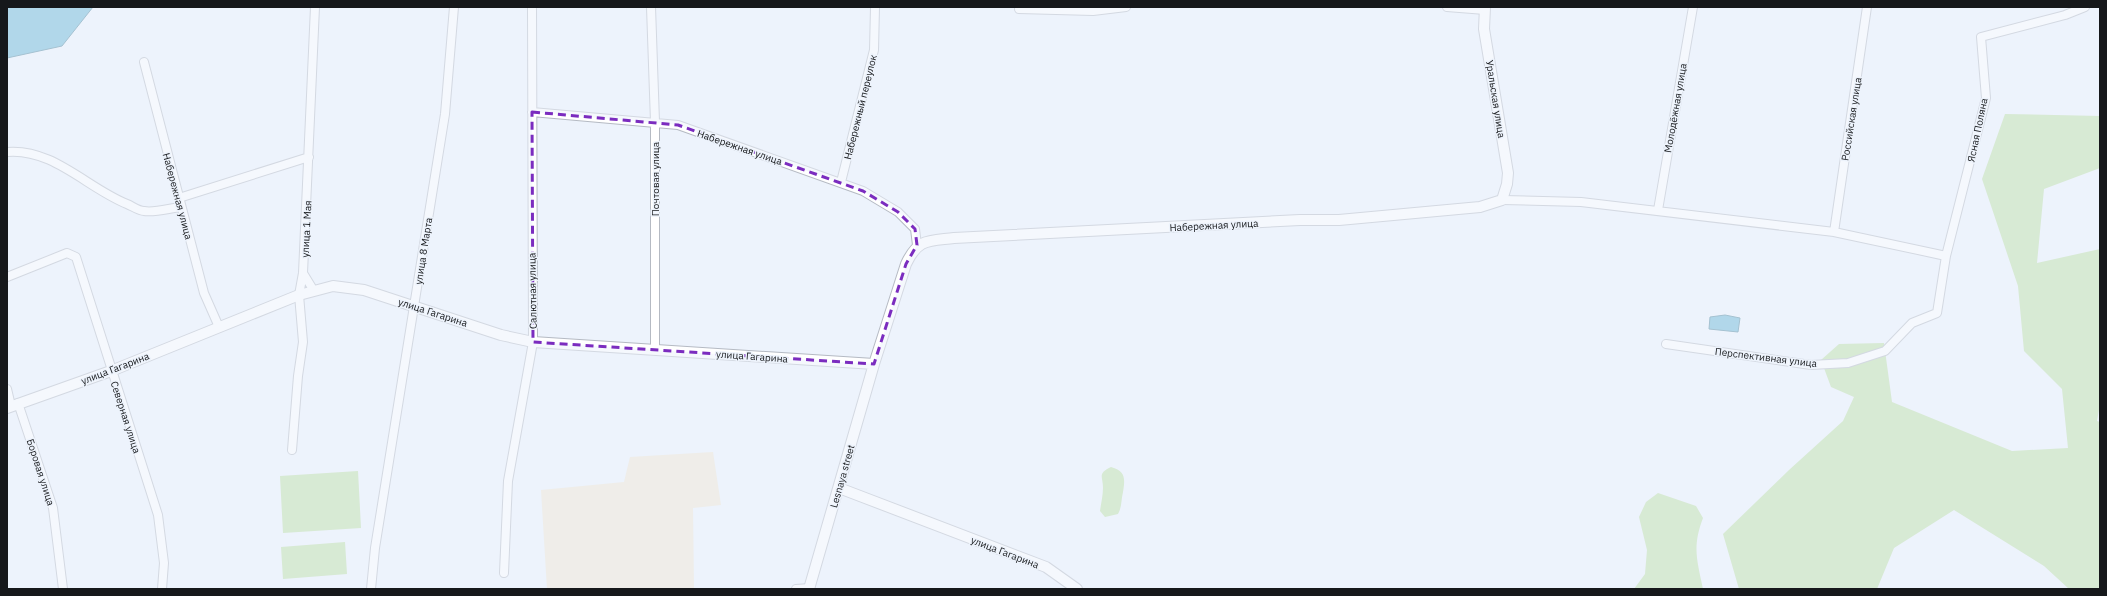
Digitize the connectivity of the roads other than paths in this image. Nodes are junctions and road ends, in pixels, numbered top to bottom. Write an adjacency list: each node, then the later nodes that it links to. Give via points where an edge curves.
1 (315, 7): 17 (street, улица 1 Мая)
2 (454, 7): 29 (street, улица 8 Марта, via 445,114)
3 (532, 7): 14 (street, Салютная улица)
4 (651, 7): 15 (street, Почтовая улица)
5 (875, 7): 18 (street, Набережный переулок, via 874,50)
6 (1126, 7): 12 (street, via 1093,11)
7 (1448, 7): 11 (street)
8 (1693, 7): 21 (street, Молодёжная улица)
9 (1867, 7): 22 (street, Российская улица)
10 (2085, 7): 24 (street, Ясная Поляна, via 2065,15 1981,37 1986,98)
11 (1485, 8): 19 (street, Уральская улица, via 1484,30 1508,173)
12 (1019, 9)
13 (144, 62): 20 (street, Набережная улица)
14 (532, 112): 15 (street, Набережная улица); 31 (street, Салютная улица)
15 (655, 122): 18 (street, Набережная улица, via 678,125); 33 (street, Почтовая улица)
16 (7, 152): 20 (street, via 35,154 117,200 144,211)
17 (309, 157): 20 (street); 25 (street, улица 1 Мая)
18 (841, 182): 23 (street, Набережная улица, via 864,191 898,212 915,229)
19 (1504, 196): 21 (street); 23 (street, Набережная улица, via 1480,207 1339,220 954,238)
20 (180, 203): 30 (street, Набережная улица, via 204,293)
21 (1658, 210): 22 (street)
22 (1834, 232): 24 (street)
23 (917, 245): 34 (street, via 906,264)
24 (1946, 256): 32 (street, Перспективная улица, via 1937,313 1912,323 1885,351 1848,363 1810,365)
25 (303, 273): 27 (street); 28 (street, улица 1 Мая)
26 (7, 277): 35 (street, Северная улица, via 67,253 76,257)
27 (314, 291): 28 (street, улица Гагарина); 29 (street, улица Гагарина, via 333,286 364,290)
28 (299, 295): 30 (street, улица Гагарина); 38 (street, улица 1 Мая, via 303,342)
29 (414, 306): 31 (street, улица Гагарина, via 501,336); 44 (street, улица 8 Марта, via 375,548)
30 (220, 327): 35 (street, улица Гагарина)
31 (533, 342): 33 (street, улица Гагарина); 40 (street, Салютная улица, via 508,481)
32 (1666, 344)
33 (655, 350): 34 (street, улица Гагарина)
34 (874, 364): 39 (street, Lesnaya street)
35 (111, 371): 37 (street, улица Гагарина); 43 (street, Северная улица, via 158,515 164,562)
36 (7, 389): 37 (street)
37 (12, 406): 42 (street, Боровая улица, via 53,508)
38 (292, 450)
39 (839, 488): 41 (street, Lesnaya street); 46 (street, улица Гагарина, via 1046,567)
40 (504, 573)
41 (809, 588): 45 (street)
42 (63, 589)
43 (162, 589)
44 (371, 589)
45 (796, 589)
46 (1077, 589)

